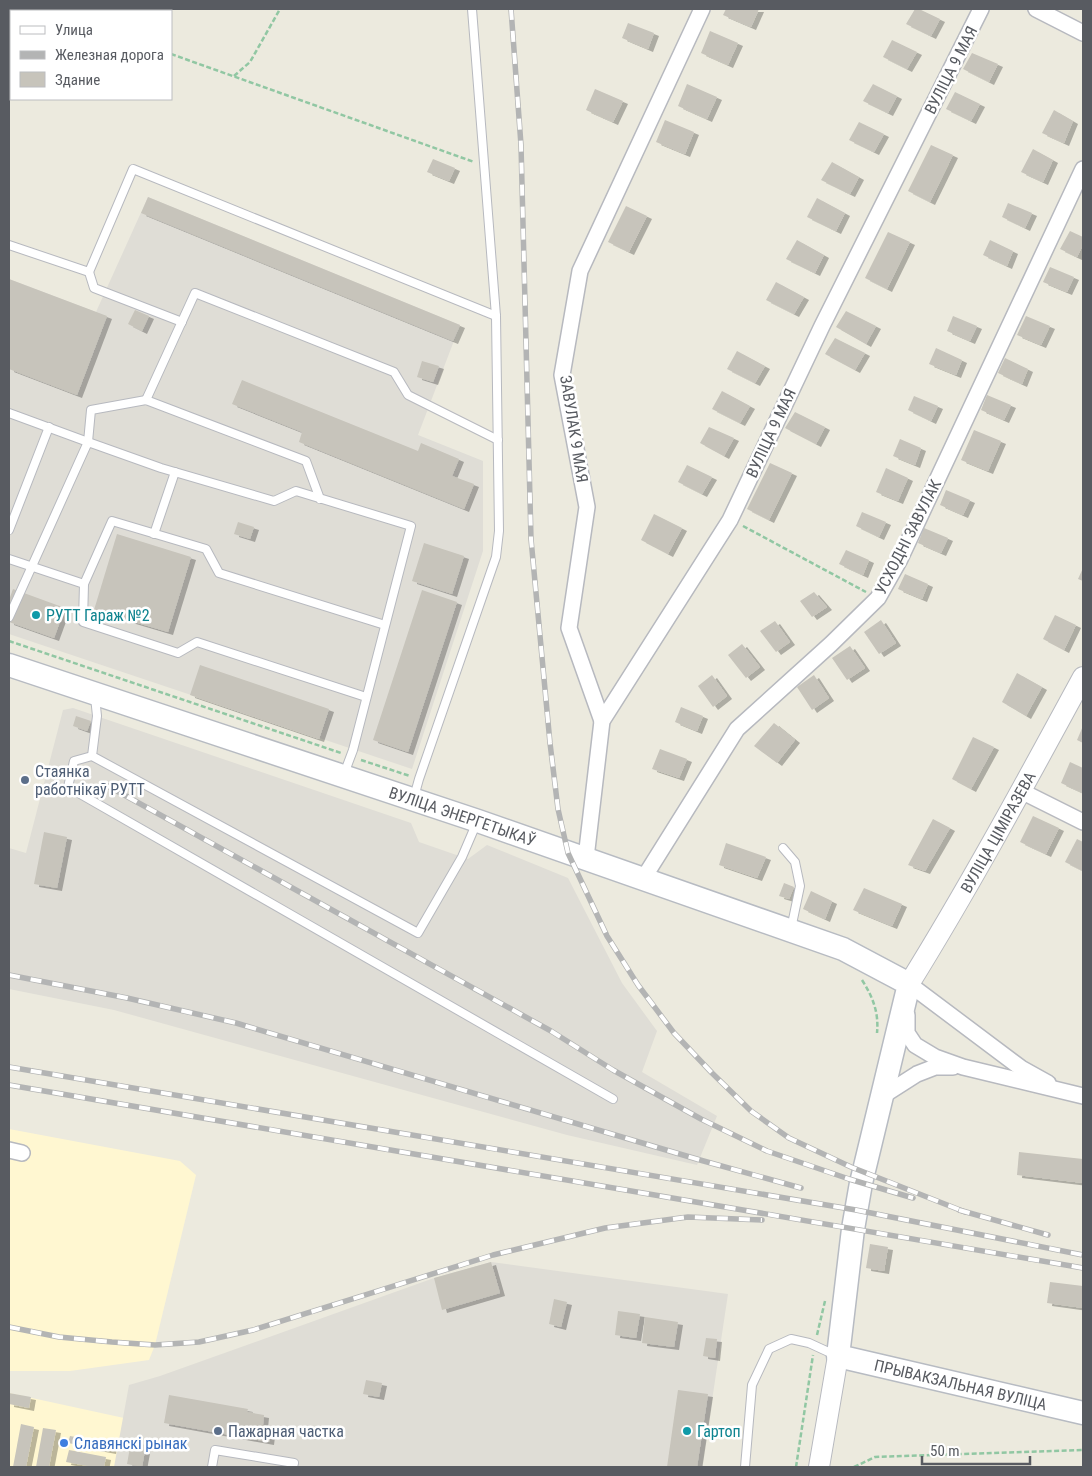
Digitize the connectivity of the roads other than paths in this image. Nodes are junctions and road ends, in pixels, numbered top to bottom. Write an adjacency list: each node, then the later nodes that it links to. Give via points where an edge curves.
1 (472, 9): 9 (lane)
2 (702, 9): 29 (street, ЗАВУЛАК 9 МАЯ, via 580,271 562,375 587,507 569,628)
3 (981, 9): 29 (street, ВУЛІЦА 9 МАЯ, via 822,326 730,520)
4 (1036, 9): 5 (street)
5 (1083, 33)
6 (1083, 169): 38 (street, УСХОДНІ ЗАВУЛАК, via 900,559 878,598 737,728)
7 (9, 245): 8 (lane)
8 (89, 272): 9 (lane, via 133,169); 10 (lane, via 94,288)
9 (496, 316): 14 (lane)
10 (182, 322): 11 (lane); 14 (lane, via 195,293 394,372 408,395)
11 (146, 400): 15 (lane, via 91,410); 17 (lane, via 306,461)
12 (9, 412): 13 (lane)
13 (49, 427): 15 (lane); 18 (lane)
14 (498, 440): 32 (lane, via 499,531 496,557)
15 (88, 442): 16 (lane); 21 (lane)
16 (175, 472): 17 (lane, via 274,501 296,491); 19 (lane)
17 (320, 499): 24 (lane, via 411,526)
18 (9, 530)
19 (154, 534): 22 (lane, via 112,521); 24 (lane, via 206,549 219,573)
20 (9, 559): 21 (lane)
21 (31, 566): 22 (lane); 23 (lane)
22 (84, 584): 28 (lane, via 83,622 178,653 197,642)
23 (9, 617)
24 (385, 625): 28 (lane)
25 (9, 664): 27 (main road, ВУЛІЦА ЭНЕРГЕТЫКАЎ)
26 (1083, 677): 33 (street, ВУЛІЦА ЦІМІРАЗЕВА)
27 (95, 693): 30 (lane, via 97,716); 31 (main road, ВУЛІЦА ЭНЕРГЕТЫКАЎ)
28 (366, 697): 31 (lane)
29 (602, 721): 37 (street, ВУЛІЦА 9 МАЯ)
30 (92, 756): 34 (lane, via 418,933 462,857); 45 (lane, via 74,761 68,787)
31 (347, 766): 32 (main road, ВУЛІЦА ЭНЕРГЕТЫКАЎ)
32 (416, 789): 34 (main road, ВУЛІЦА ЭНЕРГЕТЫКАЎ)
33 (1021, 791): 35 (street); 40 (street, ВУЛІЦА ЦІМІРАЗЕВА)
34 (478, 820): 37 (main road, ВУЛІЦА ЭНЕРГЕТЫКАЎ)
35 (1083, 822)
36 (783, 848): 39 (lane, via 795,862 800,886)
37 (586, 858): 38 (main road, ВУЛІЦА ЭНЕРГЕТЫКАЎ)
38 (643, 879): 39 (main road, ВУЛІЦА ЭНЕРГЕТЫКАЎ)
39 (791, 931): 40 (main road, ВУЛІЦА ЭНЕРГЕТЫКАЎ, via 842,949)
40 (909, 984): 41 (street, via 907,1033 915,1045 935,1057); 42 (street, via 1021,1068); 44 (main road)
41 (963, 1067): 42 (street); 44 (street, via 934,1067)
42 (1066, 1093): 43 (street)
43 (1083, 1096)
44 (881, 1097): 46 (main road, via 853,1229)
45 (613, 1099)
46 (838, 1356): 47 (main road, ПРЫВАКЗАЛЬНАЯ ВУЛІЦА); 50 (lane, via 815,1345 790,1339 769,1349 752,1385); 51 (street)
47 (1083, 1413)
48 (212, 1467): 49 (lane, via 215,1450 294,1463)
49 (293, 1467)
50 (745, 1467)
51 (819, 1467)

